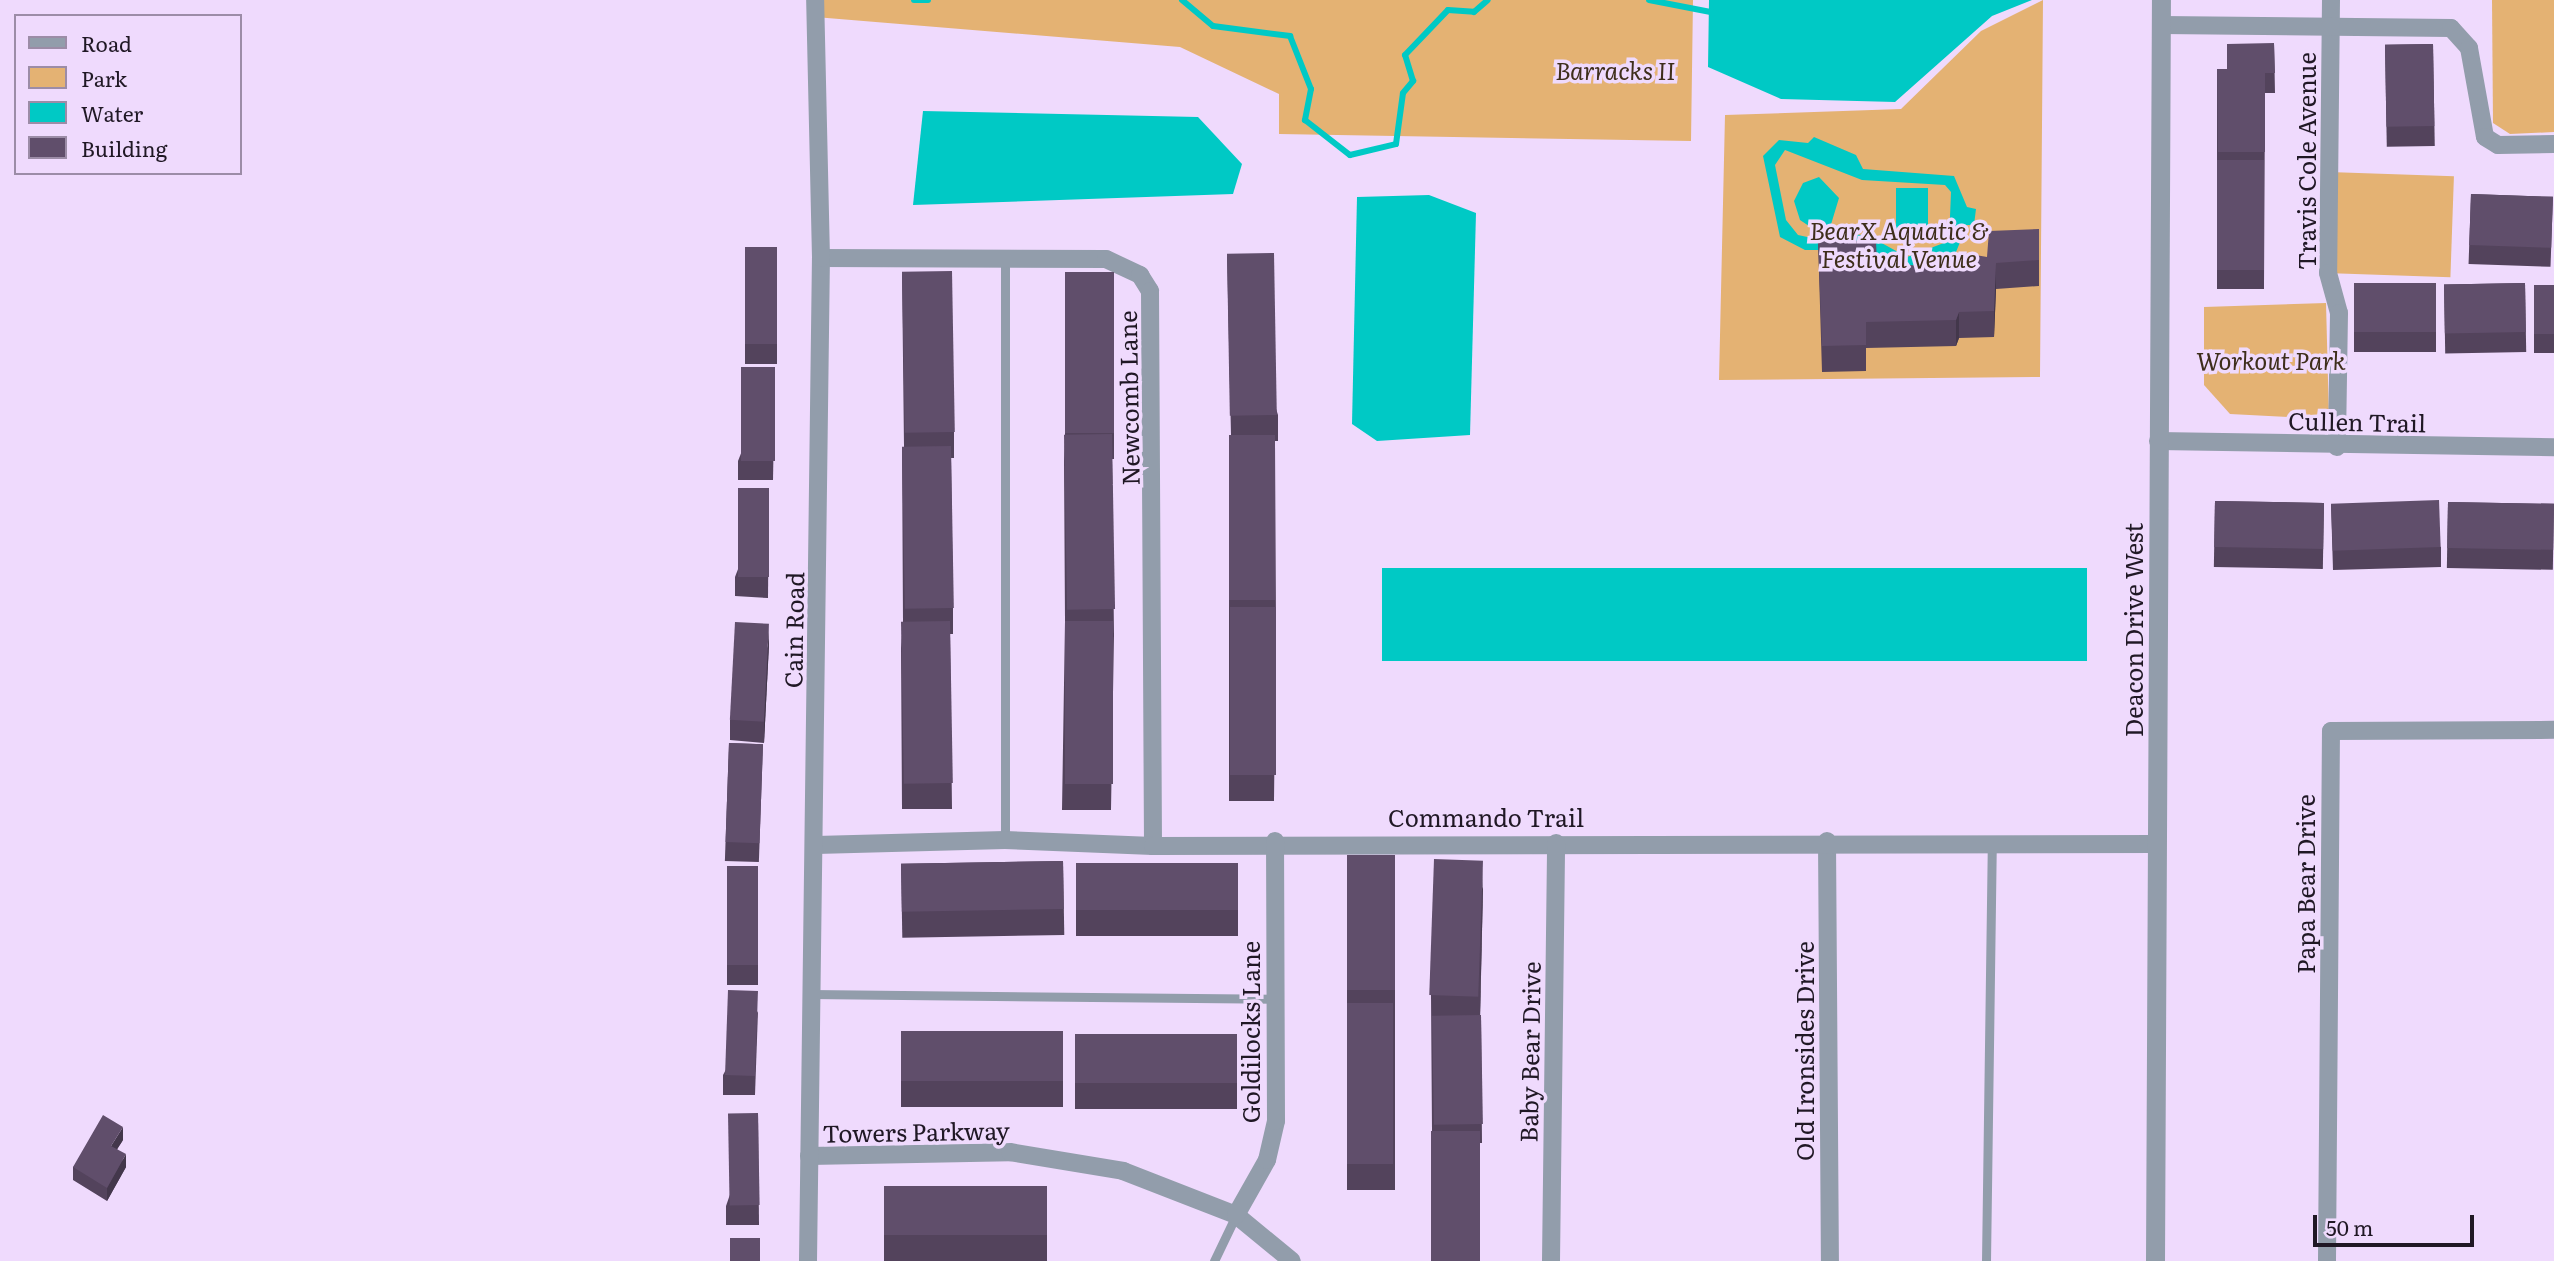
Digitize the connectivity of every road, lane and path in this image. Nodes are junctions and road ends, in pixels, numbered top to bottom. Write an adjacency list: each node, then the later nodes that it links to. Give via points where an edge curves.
1 (815, 0): 7 (street, Cain Road)
2 (2161, 0): 5 (street, Deacon Drive West)
3 (2331, 0): 4 (street, Travis Cole Avenue)
4 (2332, 24): 5 (street); 6 (street, via 2451,28 2469,48 2485,137 2498,145); 10 (street, Travis Cole Avenue, via 2328,273 2339,313)
5 (2162, 25): 9 (street, Deacon Drive West)
6 (2554, 144)
7 (821, 258): 8 (street, Newcomb Lane); 19 (street, Cain Road)
8 (1005, 259): 13 (lane); 20 (street, Newcomb Lane, via 1124,265 1140,275 1154,309)
9 (2158, 441): 10 (street, Cullen Trail); 18 (street, Deacon Drive West)
10 (2337, 447): 11 (street, Cullen Trail)
11 (2554, 447)
12 (2554, 730): 32 (street, Papa Bear Drive, via 2331,731)
13 (1005, 839): 19 (street, Commando Trail); 20 (street, Commando Trail)
14 (1275, 841): 16 (street, Commando Trail); 20 (street, Commando Trail); 22 (street, Goldilocks Lane)
15 (1827, 841): 16 (street, Commando Trail); 17 (street, Commando Trail); 29 (street, Old Ironsides Drive)
16 (1556, 843): 28 (street, Baby Bear Drive)
17 (1992, 843): 18 (street, Commando Trail); 30 (lane)
18 (2157, 844): 31 (street, Deacon Drive West)
19 (816, 845): 21 (street, Cain Road)
20 (1153, 846)
21 (810, 994): 22 (lane); 23 (street, Cain Road)
22 (1276, 999): 24 (street, Goldilocks Lane, via 1273,1141)
23 (809, 1156): 24 (street, Towers Parkway, via 1010,1152 1123,1171); 25 (street, Cain Road)
24 (1236, 1215): 26 (lane); 27 (street, Towers Parkway)
25 (808, 1261)
26 (1214, 1261)
27 (1292, 1261)
28 (1551, 1261)
29 (1830, 1261)
30 (1986, 1261)
31 (2155, 1261)
32 (2328, 1261)

